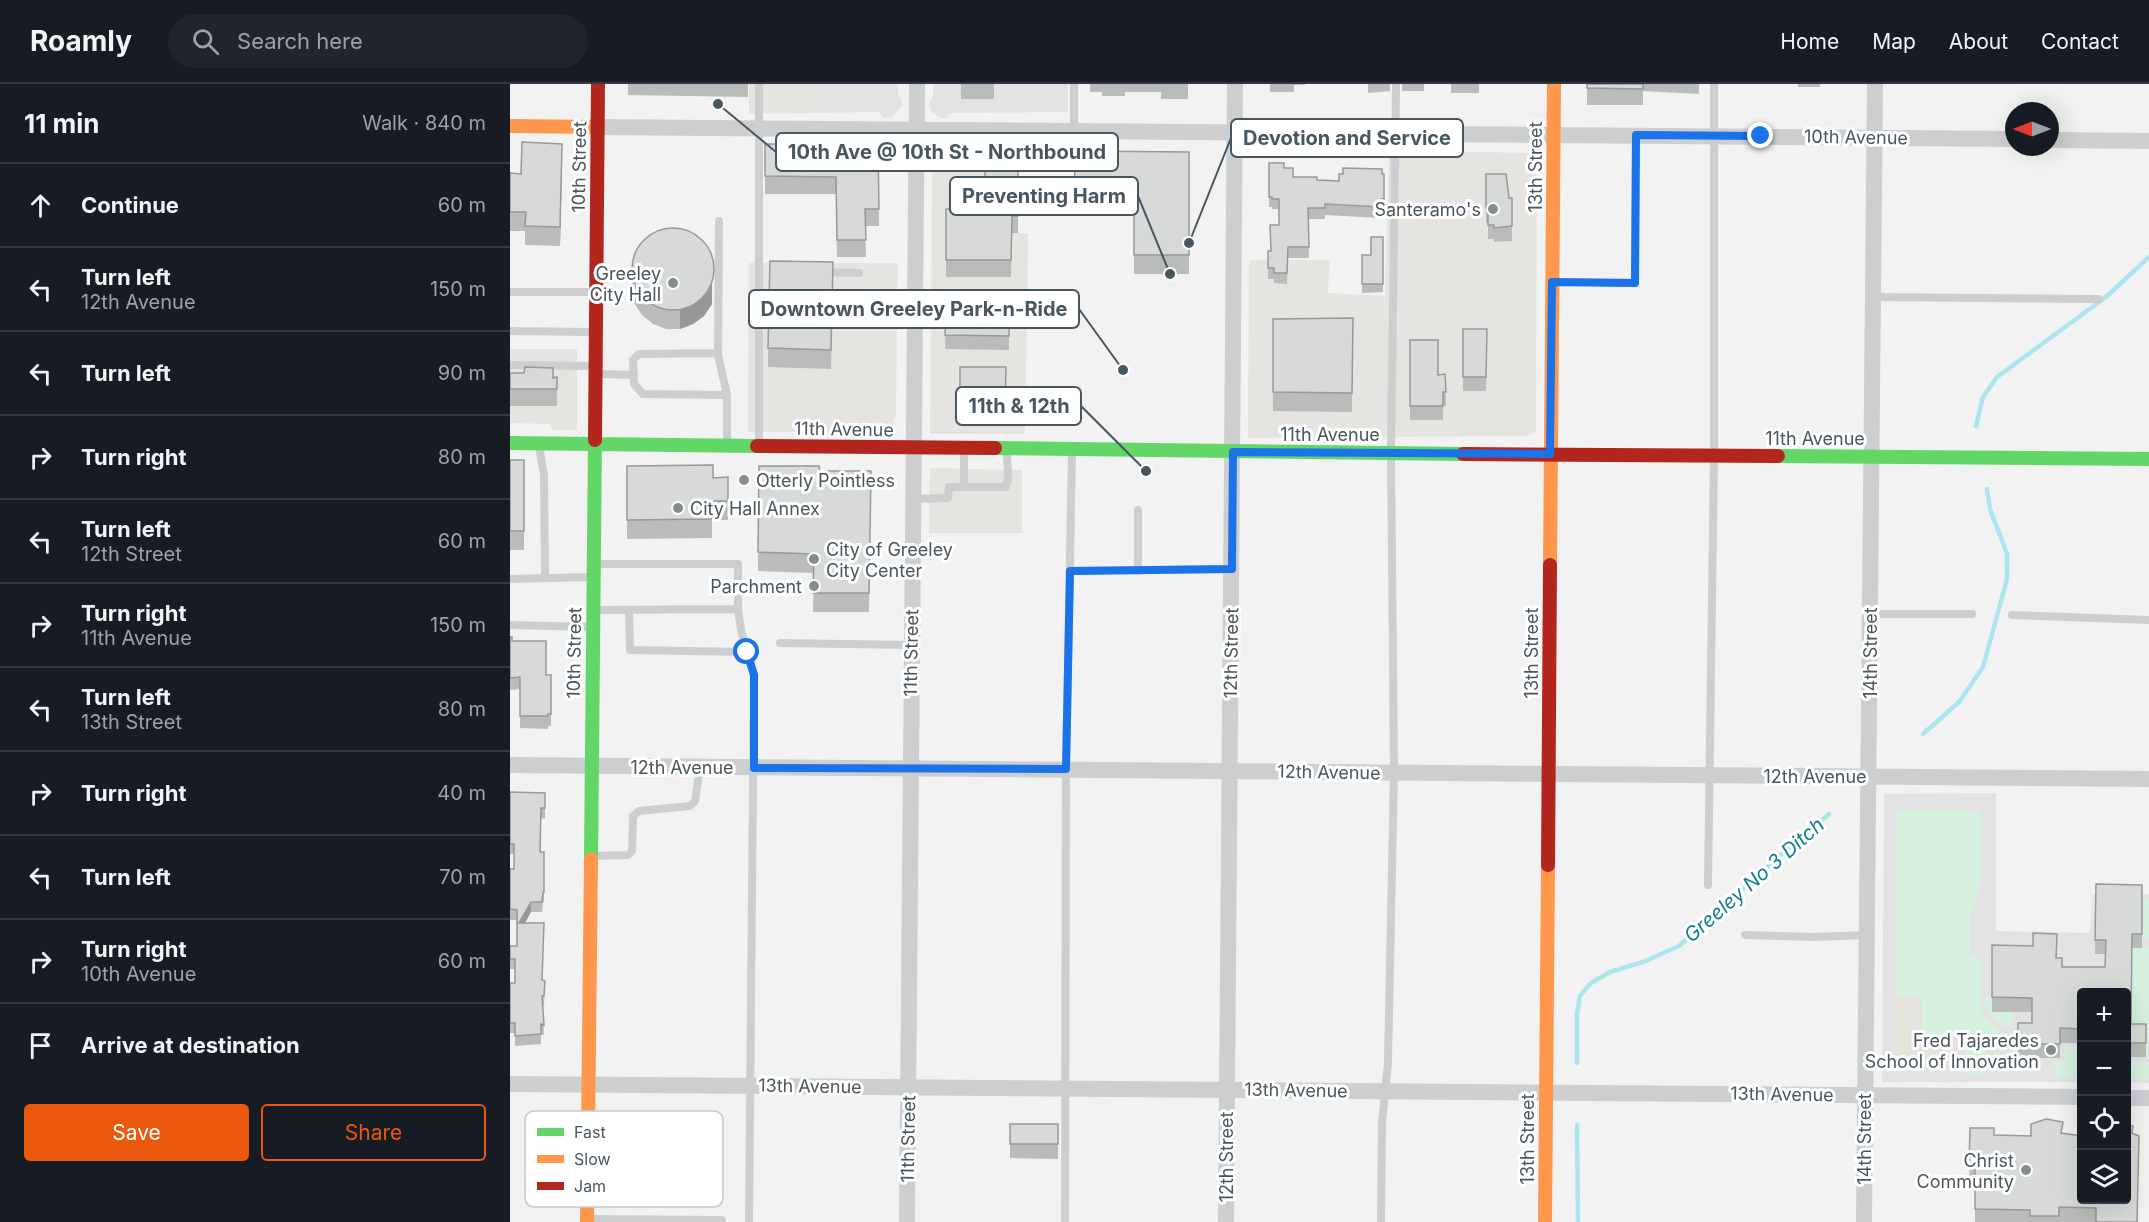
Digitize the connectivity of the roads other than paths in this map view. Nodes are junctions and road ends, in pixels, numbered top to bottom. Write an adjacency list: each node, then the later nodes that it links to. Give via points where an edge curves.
1 (598, 84): 11 (main road, 10th Street)
2 (759, 84): 12 (lane)
3 (916, 84): 13 (street, 11th Street)
4 (1074, 84): 14 (lane)
5 (1235, 84): 15 (street, 12th Street)
6 (1396, 84): 16 (lane)
7 (1554, 84): 17 (main road, 13th Street)
8 (1714, 84): 19 (lane)
9 (1875, 84): 20 (street, 14th Street)
10 (510, 126): 11 (main road, 10th Avenue)
11 (598, 127): 12 (street, 10th Avenue); 31 (main road, 10th Street)
12 (759, 128): 13 (street, 10th Avenue); 25 (lane)
13 (916, 128): 14 (street, 10th Avenue); 46 (street, 11th Street)
14 (1074, 130): 15 (street, 10th Avenue)
15 (1235, 131): 16 (street, 10th Avenue); 50 (street, 12th Street)
16 (1396, 133): 17 (street, 10th Avenue); 51 (lane)
17 (1553, 134): 18 (street, 10th Avenue); 29 (main road, 13th Street)
18 (1636, 135): 19 (street, 10th Avenue); 29 (lane, via 1635,283)
19 (1713, 136): 20 (street, 10th Avenue); 53 (lane)
20 (1874, 137): 21 (street, 10th Avenue); 32 (street, 14th Street)
21 (2005, 139)
22 (2059, 140): 23 (street)
23 (2149, 141)
24 (719, 221): 36 (lane)
25 (758, 271): 26 (lane); 45 (lane)
26 (770, 271)
27 (814, 272): 28 (lane)
28 (859, 273)
29 (1552, 282): 52 (main road, 13th Street)
30 (510, 292): 31 (lane)
31 (596, 292): 35 (main road, 10th Street)
32 (1873, 297): 33 (lane); 54 (street, 14th Street)
33 (2099, 299)
34 (510, 331): 35 (lane)
35 (596, 332): 38 (main road, 10th Street)
36 (718, 353): 39 (lane, via 639,354 633,360); 40 (lane)
37 (510, 365): 38 (lane)
38 (596, 370): 39 (lane); 43 (main road, 10th Street)
39 (633, 375): 40 (lane, via 635,387 643,394)
40 (727, 394): 44 (lane)
41 (510, 443): 42 (main road, 11th Avenue)
42 (539, 444): 43 (main road, 11th Avenue); 63 (lane, via 544,470)
43 (595, 444): 44 (main road, 11th Avenue); 60 (main road, 10th Street)
44 (727, 446): 45 (main road, 11th Avenue)
45 (759, 446): 46 (main road, 11th Avenue)
46 (913, 448): 47 (main road, 11th Avenue); 57 (street, 11th Street)
47 (964, 449): 48 (main road, 11th Avenue); 56 (lane)
48 (1008, 449): 49 (main road, 11th Avenue); 56 (lane, via 1006,487)
49 (1072, 450): 50 (main road, 11th Avenue); 61 (lane)
50 (1233, 452): 51 (main road, 11th Avenue); 59 (street, 12th Street)
51 (1391, 453): 52 (main road, 11th Avenue); 84 (lane)
52 (1550, 454): 53 (main road, 11th Avenue); 85 (main road, 13th Street)
53 (1714, 456): 54 (main road, 11th Avenue); 86 (lane)
54 (1871, 456): 55 (main road, 11th Avenue); 68 (street, 14th Street)
55 (2149, 459)
56 (964, 487): 57 (lane, via 949,487 948,498)
57 (913, 499): 75 (street, 11th Street)
58 (1138, 510): 62 (lane)
59 (1232, 569): 62 (lane); 83 (street, 12th Street)
60 (593, 570): 63 (lane); 65 (lane, via 738,564); 66 (main road, 10th Street)
61 (1070, 571): 62 (lane); 82 (lane)
62 (1138, 571)
63 (545, 577): 64 (lane)
64 (510, 579)
65 (738, 609): 67 (lane); 76 (lane)
66 (593, 610): 67 (lane); 73 (main road, 10th Street)
67 (629, 610): 76 (lane, via 630,650)
68 (1870, 614): 69 (lane); 87 (street, 14th Street)
69 (1972, 614)
70 (2012, 615): 71 (lane)
71 (2149, 620)
72 (510, 625): 73 (lane)
73 (592, 628): 78 (main road, 10th Street)
74 (780, 643): 75 (lane)
75 (912, 645): 81 (street, 11th Street)
76 (747, 652): 80 (lane, via 754,675)
77 (510, 765): 78 (street, 12th Avenue)
78 (591, 766): 79 (street, 12th Avenue); 89 (main road, 10th Street)
79 (700, 767): 80 (street, 12th Avenue); 89 (lane, via 695,801 690,806 639,811 633,816 632,851 628,855)
80 (754, 768): 81 (street, 12th Avenue); 95 (lane)
81 (910, 769): 82 (street, 12th Avenue); 96 (street, 11th Street)
82 (1066, 769): 83 (street, 12th Avenue); 97 (lane)
83 (1230, 771): 84 (street, 12th Avenue); 98 (street, 12th Street)
84 (1394, 772): 85 (street, 12th Avenue); 99 (lane)
85 (1548, 774): 86 (street, 12th Avenue); 100 (main road, 13th Street)
86 (1711, 775): 87 (street, 12th Avenue); 90 (lane)
87 (1869, 776): 88 (street, 12th Avenue); 92 (street, 14th Street)
88 (2149, 779)
89 (590, 856): 94 (main road, 10th Street)
90 (1708, 885)
91 (1745, 935): 92 (lane)
92 (1867, 935): 101 (street, 14th Street)
93 (510, 1084): 94 (street, 13th Avenue)
94 (587, 1085): 95 (street, 13th Avenue); 105 (main road, 10th Street)
95 (750, 1086): 96 (street, 13th Avenue); 108 (lane)
96 (908, 1087): 97 (street, 13th Avenue); 109 (street, 11th Street)
97 (1066, 1088): 98 (street, 13th Avenue); 110 (lane)
98 (1227, 1089): 99 (street, 13th Avenue); 111 (street, 12th Street)
99 (1386, 1091): 100 (street, 13th Avenue); 112 (lane)
100 (1546, 1092): 101 (street, 13th Avenue); 113 (main road, 13th Street)
101 (1865, 1095): 102 (street, 13th Avenue); 114 (street, 14th Street)
102 (2077, 1098)
103 (2131, 1098): 104 (street)
104 (2149, 1098)
105 (587, 1111)
106 (722, 1220): 107 (lane)
107 (587, 1221)
108 (749, 1222)
109 (907, 1222)
110 (1065, 1222)
111 (1226, 1222)
112 (1381, 1222)
113 (1545, 1222)
114 (1864, 1222)

